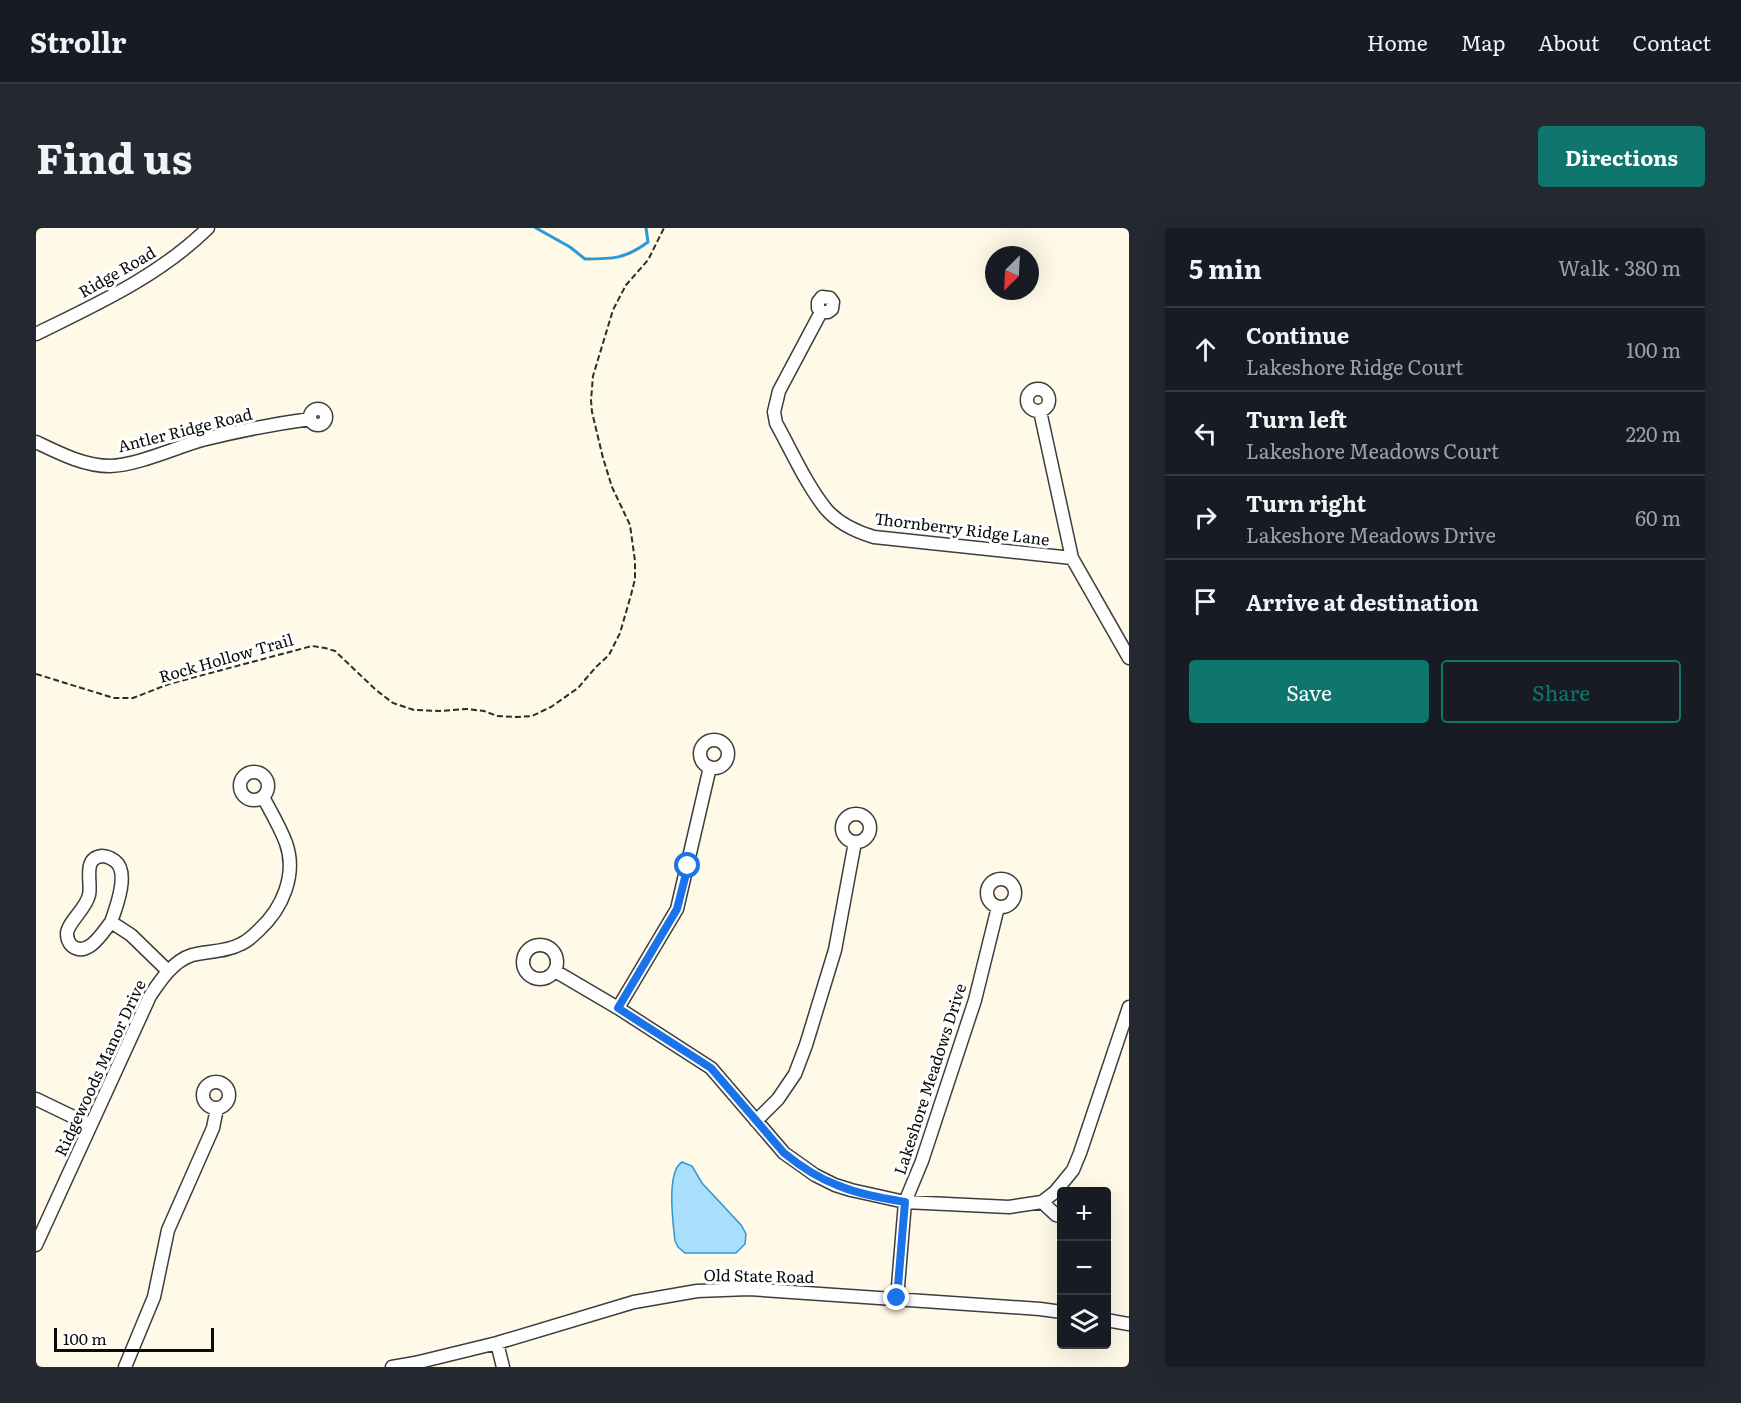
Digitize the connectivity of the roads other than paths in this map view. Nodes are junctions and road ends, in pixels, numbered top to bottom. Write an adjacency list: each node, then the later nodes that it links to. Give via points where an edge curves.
1 (208, 228): 3 (street, Ridge Road, via 179,255 142,279)
2 (821, 312): 7 (street, Thornberry Ridge Lane, via 779,391 774,412 776,423 827,510 844,524 874,537)
3 (36, 334)
4 (1040, 411): 7 (street)
5 (310, 419): 6 (street, Antler Ridge Road, via 202,440 110,466 76,460)
6 (36, 442)
7 (1072, 558): 8 (street)
8 (1129, 658)
9 (710, 767): 17 (street, via 677,909)
10 (262, 798): 14 (street, Ridgewoods Manor Drive, via 287,845 289,875 279,908 242,944 190,956)
11 (855, 842): 20 (street, via 835,950 806,1045 795,1074)
12 (998, 907): 24 (street, Lakeshore Meadows Drive, via 975,1000)
13 (111, 922): 13 (street, via 121,868 109,857 101,856 90,865 89,895 68,927 69,942 76,948 91,946); 14 (street, via 131,935)
14 (168, 971): 21 (street, Ridgewoods Manor Drive, via 150,996)
15 (555, 971): 17 (street)
16 (1129, 1007): 22 (street)
17 (618, 1008): 20 (street, via 711,1068)
18 (36, 1099): 21 (street)
19 (217, 1108): 33 (street, via 213,1128 168,1230 154,1297)
20 (756, 1121): 24 (street, via 784,1153 835,1185)
21 (90, 1125): 27 (street, Ridgewoods Manor Drive)
22 (1067, 1187)
23 (1057, 1194): 25 (street)
24 (905, 1202): 25 (street, via 1009,1207); 28 (street, Lakeshore Meadows Drive)
25 (1042, 1202): 26 (street)
26 (1057, 1215)
27 (36, 1245)
28 (897, 1298): 29 (street, Old State Road); 32 (street, Old State Road, via 749,1289 697,1291 633,1302)
29 (1057, 1311)
30 (1111, 1321): 31 (street)
31 (1129, 1324)
32 (497, 1343): 34 (street, Old State Road); 35 (street)
33 (125, 1367)
34 (392, 1367)
35 (503, 1367)

